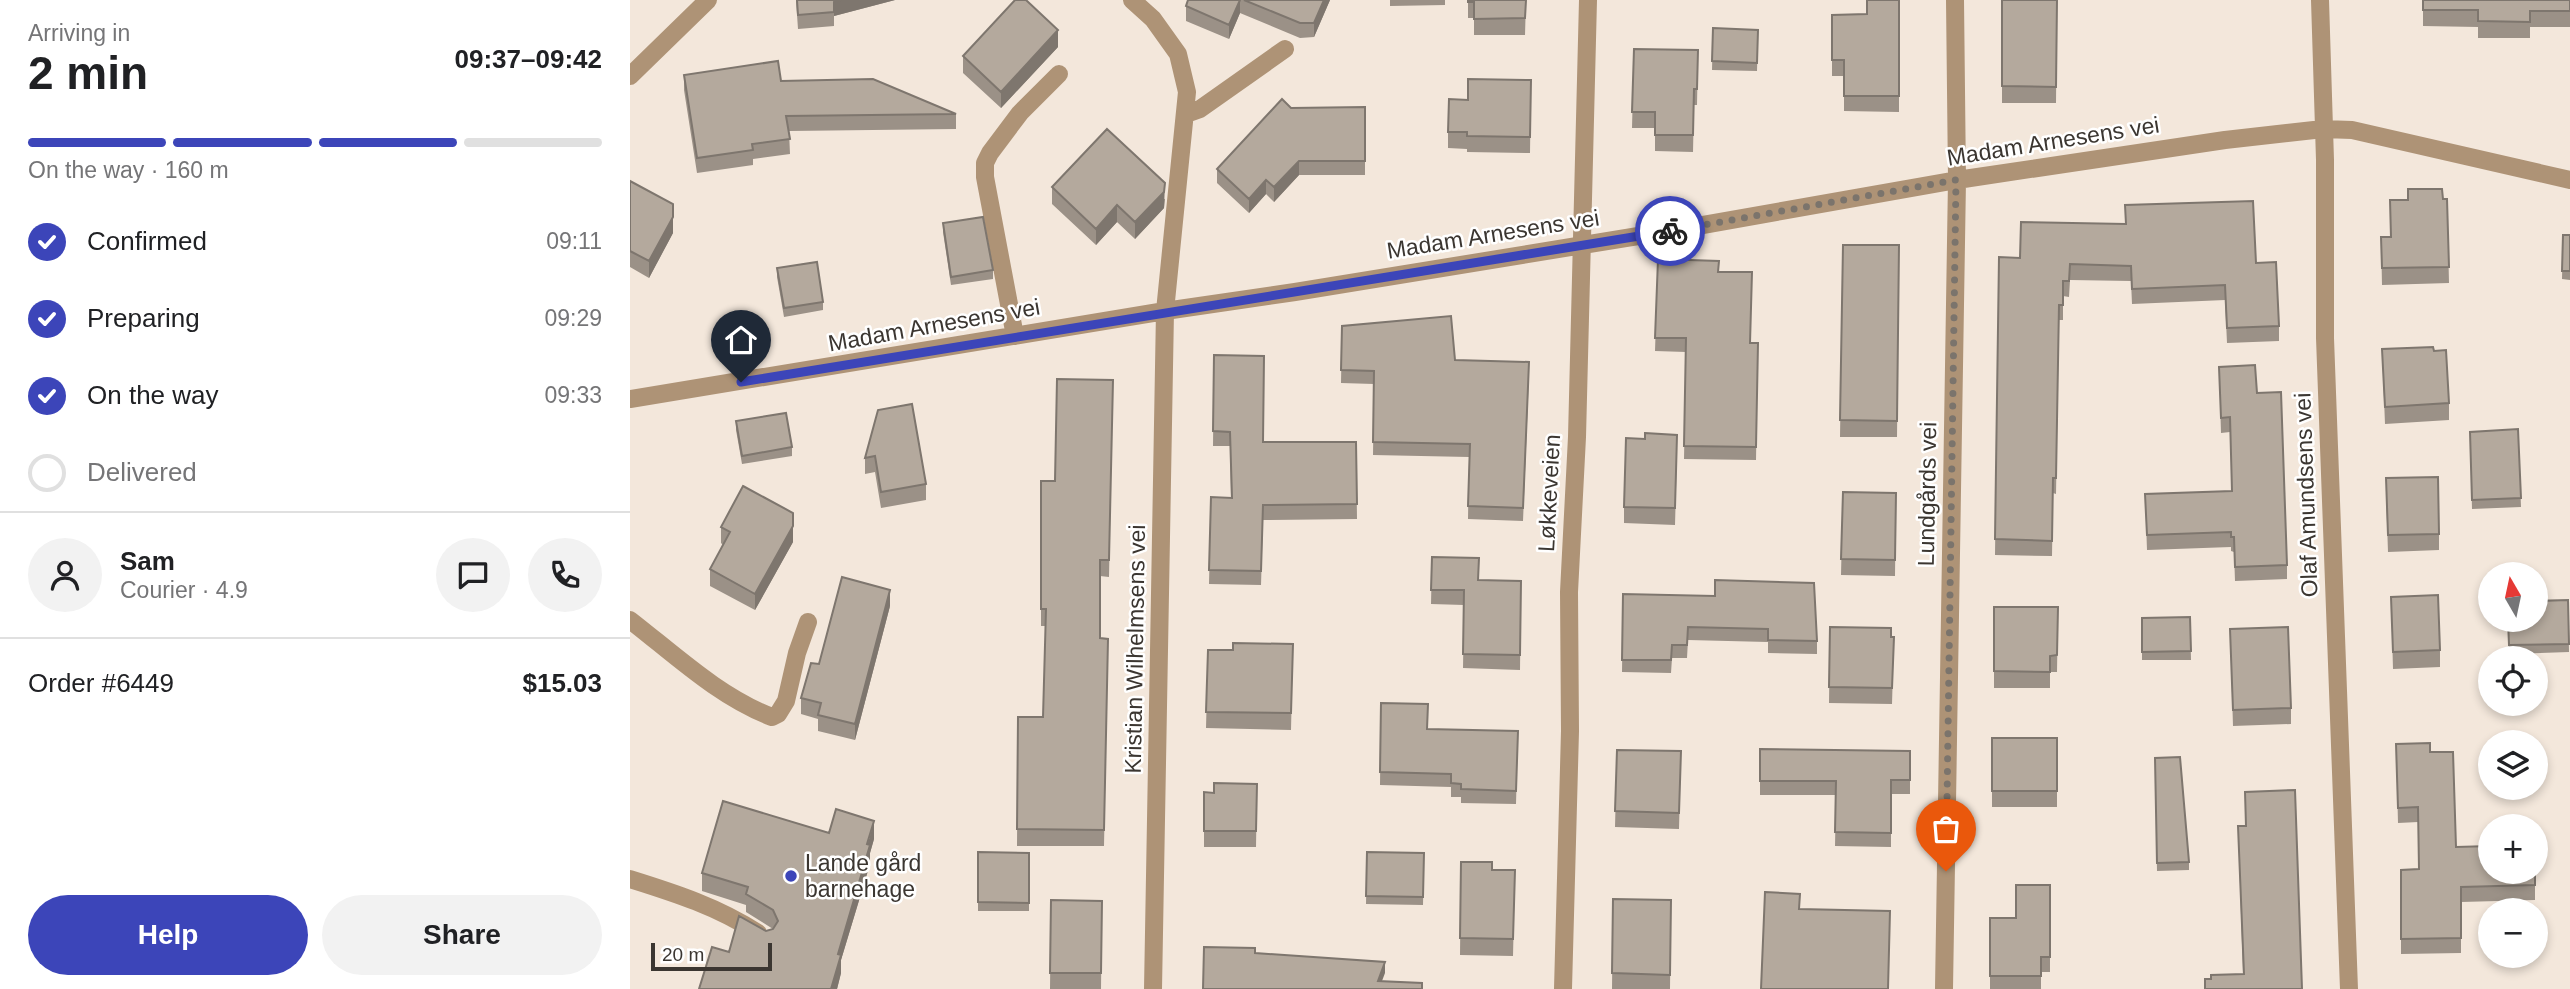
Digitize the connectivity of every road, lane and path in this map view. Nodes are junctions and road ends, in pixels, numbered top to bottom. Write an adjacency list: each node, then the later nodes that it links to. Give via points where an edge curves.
1 (708, 0): 8 (street)
2 (1132, 0): 9 (street, Kristian Wilhelmsens vei, via 1153,19 1178,54 1187,92)
3 (1588, 0): 13 (street, Løkkeveien)
4 (1955, 0): 11 (street, Lundgårds vei)
5 (2320, 0): 10 (street, Olaf Amundsens vei)
6 (1285, 49): 9 (street, via 1200,109)
7 (1059, 74): 15 (street, via 1020,113 985,163)
8 (630, 76)
9 (1185, 114): 14 (street, Kristian Wilhelmsens vei)
10 (2323, 129): 11 (street, Madam Arnesens vei, via 2225,139); 12 (street, Madam Arnesens vei, via 2352,130); 24 (street, Olaf Amundsens vei, via 2325,338)
11 (1956, 180): 13 (street, Madam Arnesens vei); 23 (street, Lundgårds vei)
12 (2570, 180)
13 (1582, 244): 14 (street, Madam Arnesens vei); 22 (street, Løkkeveien, via 1569,592)
14 (1166, 311): 15 (street, Madam Arnesens vei); 21 (street, Kristian Wilhelmsens vei)
15 (1015, 336): 16 (street, Madam Arnesens vei)
16 (630, 399)
17 (630, 620): 18 (street, via 707,679 772,717 786,701)
18 (808, 622)
19 (630, 879): 20 (street, via 736,918)
20 (766, 939)
21 (1153, 989)
22 (1563, 989)
23 (1944, 989)
24 (2349, 989)

